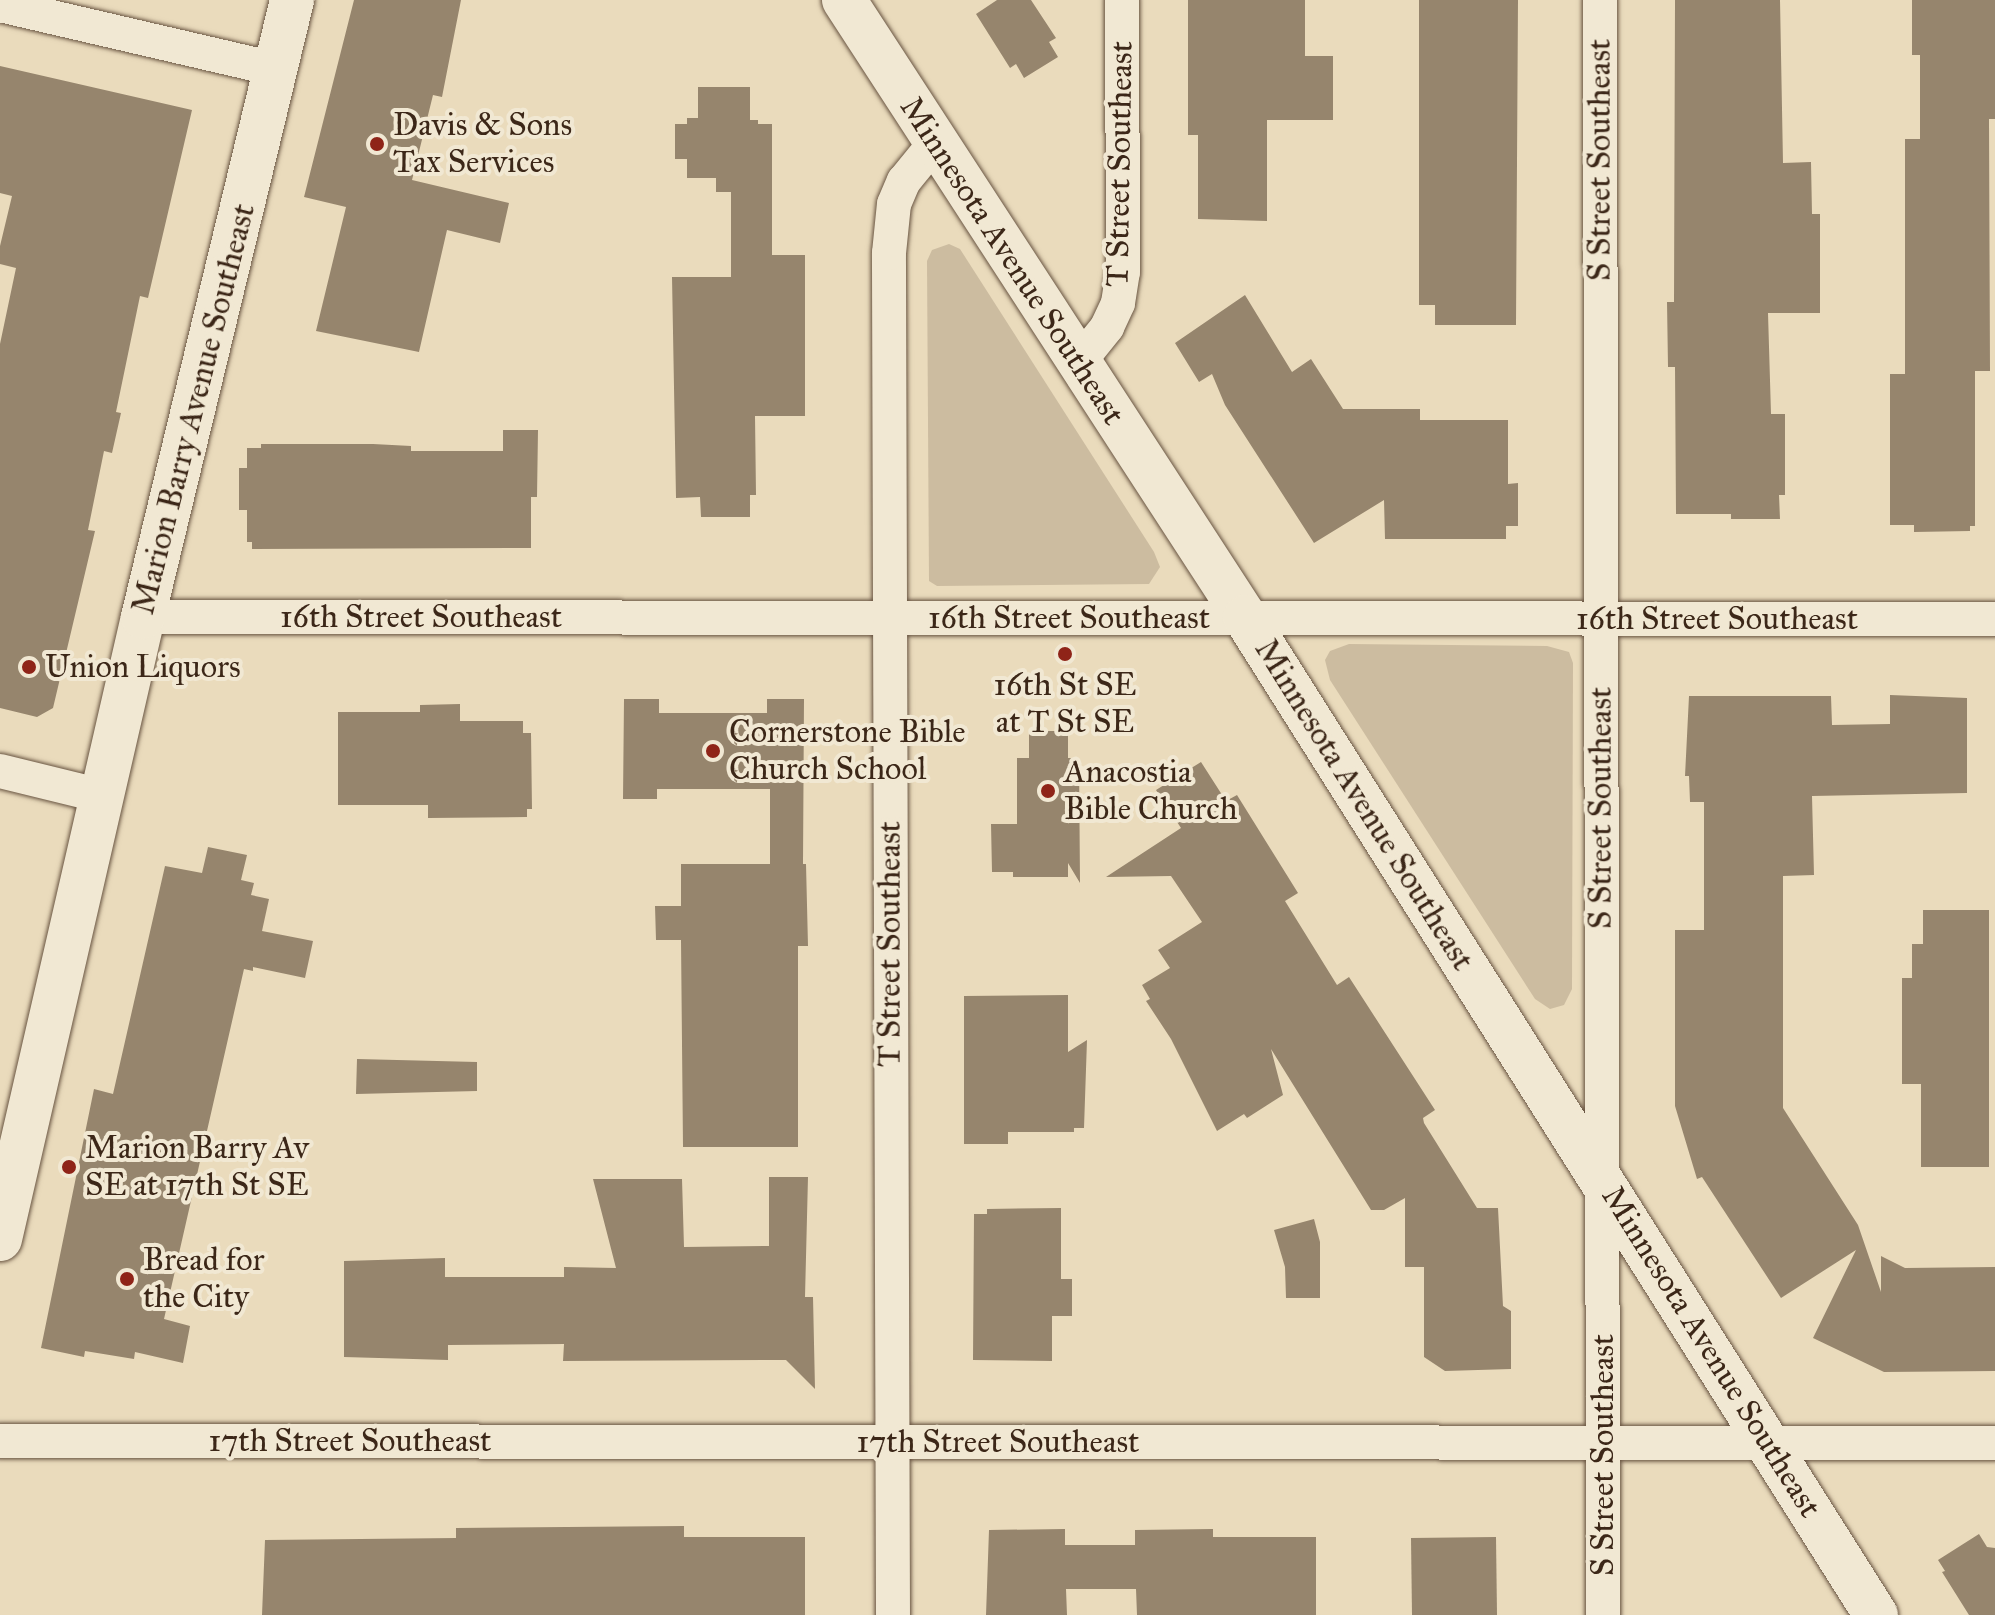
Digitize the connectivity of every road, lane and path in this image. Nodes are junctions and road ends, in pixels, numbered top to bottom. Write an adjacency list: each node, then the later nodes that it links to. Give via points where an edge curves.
1 (292, 0): 6 (main road, Marion Barry Avenue Southeast)
2 (844, 0): 7 (main road, Minnesota Avenue Southeast)
3 (1122, 0): 8 (street, T Street Southeast, via 1123,272 1107,327)
4 (1600, 0): 12 (street, S Street Southeast)
5 (0, 5): 6 (street)
6 (276, 69): 9 (main road, Marion Barry Avenue Southeast)
7 (935, 143): 8 (main road, Minnesota Avenue Southeast); 11 (street, T Street Southeast, via 904,181 890,229)
8 (1075, 359): 10 (main road, Minnesota Avenue Southeast)
9 (143, 617): 11 (street, 16th Street Southeast); 15 (main road, Marion Barry Avenue Southeast)
10 (1245, 617): 11 (street, 16th Street Southeast); 12 (street, 16th Street Southeast); 16 (main road, Minnesota Avenue Southeast)
11 (890, 618): 19 (street, T Street Southeast)
12 (1601, 618): 13 (street, 16th Street Southeast); 16 (street, S Street Southeast)
13 (1995, 619)
14 (0, 771): 15 (street)
15 (102, 796): 17 (main road, Marion Barry Avenue Southeast)
16 (1602, 1179): 20 (street, S Street Southeast); 21 (main road, Minnesota Avenue Southeast)
17 (0, 1239)
18 (0, 1441): 19 (street, 17th Street Southeast)
19 (891, 1442): 20 (street, 17th Street Southeast); 23 (street, T Street Southeast)
20 (1603, 1442): 21 (street, 17th Street Southeast); 24 (street, S Street Southeast)
21 (1767, 1442): 22 (street, 17th Street Southeast); 25 (main road, Minnesota Avenue Southeast)
22 (1995, 1443)
23 (893, 1615)
24 (1603, 1615)
25 (1876, 1615)

